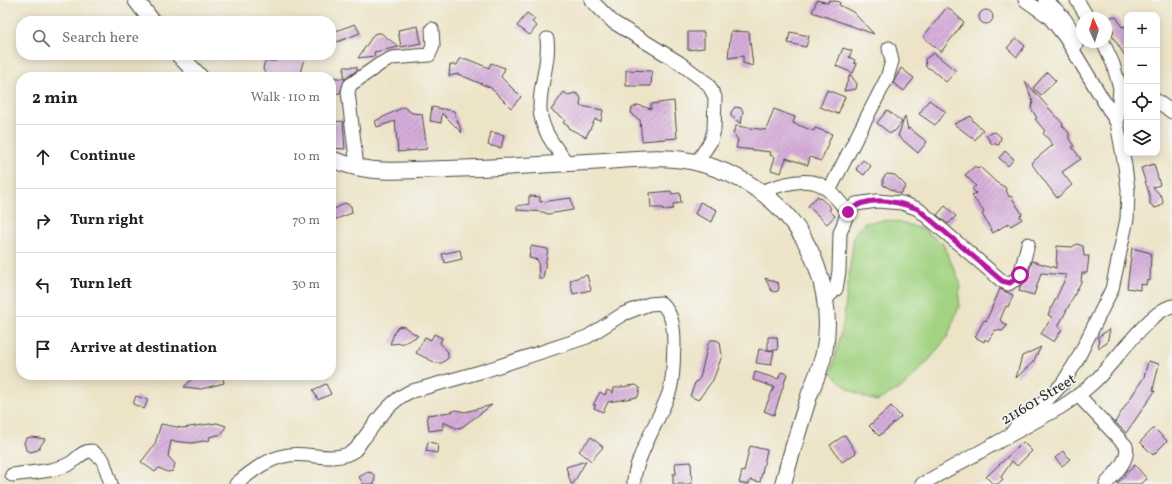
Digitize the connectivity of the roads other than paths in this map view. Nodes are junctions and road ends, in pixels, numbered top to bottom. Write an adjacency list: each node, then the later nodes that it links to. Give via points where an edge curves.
1 (136, 0): 7 (street)
2 (591, 0): 20 (street, via 612,22 680,63 708,84 715,97 714,130 711,140)
3 (1025, 0): 12 (street, via 1049,17)
4 (1045, 0): 12 (street, via 1066,20 1075,40)
5 (1077, 0): 6 (street)
6 (1084, 12)
7 (148, 16)
8 (432, 28): 22 (street, via 433,46 429,55 392,58 350,85 348,92)
9 (547, 39): 21 (street, via 548,55 540,108 552,144)
10 (889, 48): 23 (street, via 892,61 887,78)
11 (1106, 48): 15 (street)
12 (1078, 57): 18 (street)
13 (184, 60): 14 (street)
14 (195, 72)
15 (1123, 81): 18 (street)
16 (1160, 103): 17 (street)
17 (1172, 112)
18 (1116, 123): 30 (street, via 1128,190 1127,219 1112,289 1063,383 1047,400 1021,420)
19 (336, 161): 22 (street)
20 (697, 162): 21 (street, via 670,159); 24 (street, via 726,171)
21 (567, 163): 22 (street, via 391,170)
22 (357, 167)
23 (829, 191): 24 (street, via 818,183 798,182 780,184); 25 (street)
24 (761, 192): 27 (street, via 796,226 815,258 823,282)
25 (848, 212): 26 (street, via 856,204 877,200 902,203 918,209 1008,284 1020,275); 27 (street, via 840,233 836,289)
26 (1028, 244)
27 (824, 301): 35 (street, via 824,353)
28 (1172, 306): 29 (street, 211601 Street, via 1167,307 1149,322 1093,383)
29 (1078, 395): 30 (street, 211601 Street); 37 (street, via 1126,446 1126,455)
30 (1011, 434): 36 (street, 211601 Street)
31 (12, 475): 32 (street, via 59,467 84,452 92,451 103,460)
32 (111, 484)
33 (236, 484): 34 (street, via 273,459 290,455 339,456 355,450 386,411 399,397 408,392 487,370 587,337 623,314 649,304 661,303 668,309 674,329 669,391 635,469)
34 (634, 484)
35 (783, 484)
36 (922, 484)
37 (1106, 484)

